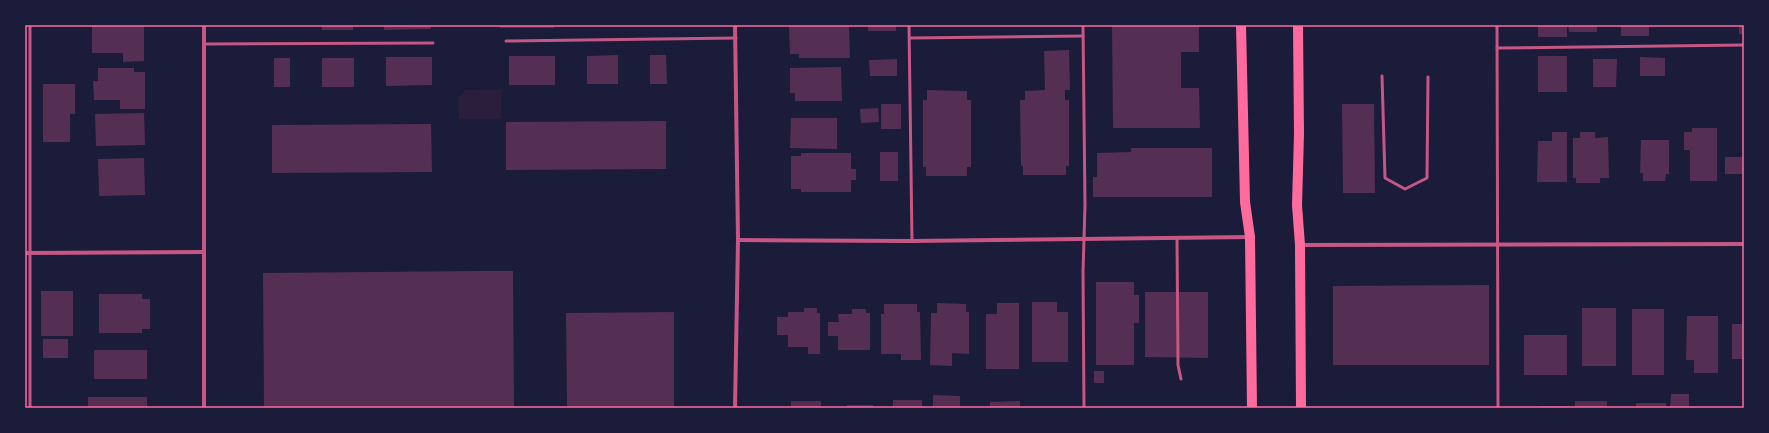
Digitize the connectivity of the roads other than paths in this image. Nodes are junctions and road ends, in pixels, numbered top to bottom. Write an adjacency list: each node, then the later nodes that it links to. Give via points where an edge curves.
1 (30, 25): 16 (lane)
2 (204, 25): 14 (street)
3 (735, 25): 10 (street)
4 (909, 25): 11 (lane)
5 (1083, 25): 9 (lane)
6 (1242, 25): 23 (main road, via 1245,202)
7 (1298, 25): 27 (main road, via 1300,134 1297,205)
8 (1497, 25): 18 (lane)
9 (1083, 36): 11 (lane); 21 (lane)
10 (736, 38): 12 (lane); 24 (street)
11 (910, 38): 25 (lane)
12 (506, 41)
13 (433, 43): 14 (lane)
14 (204, 44): 29 (street)
15 (25, 45): 16 (lane)
16 (30, 45): 31 (lane)
17 (1744, 45): 18 (lane)
18 (1497, 48): 28 (lane)
19 (1382, 76): 20 (lane, via 1385,178 1405,189 1427,178)
20 (1428, 77)
21 (1084, 238): 22 (street); 25 (street); 36 (lane)
22 (1177, 238): 23 (street); 32 (lane, via 1178,365)
23 (1250, 238): 37 (main road)
24 (738, 240): 25 (street); 35 (street)
25 (912, 241)
26 (1744, 244): 28 (street)
27 (1300, 245): 28 (street); 38 (main road)
28 (1498, 245): 39 (lane)
29 (204, 252): 31 (street); 34 (street)
30 (25, 253): 31 (street)
31 (30, 253): 33 (lane)
32 (1181, 380)
33 (30, 408)
34 (204, 408)
35 (735, 408)
36 (1084, 408)
37 (1252, 408)
38 (1301, 408)
39 (1498, 408)

